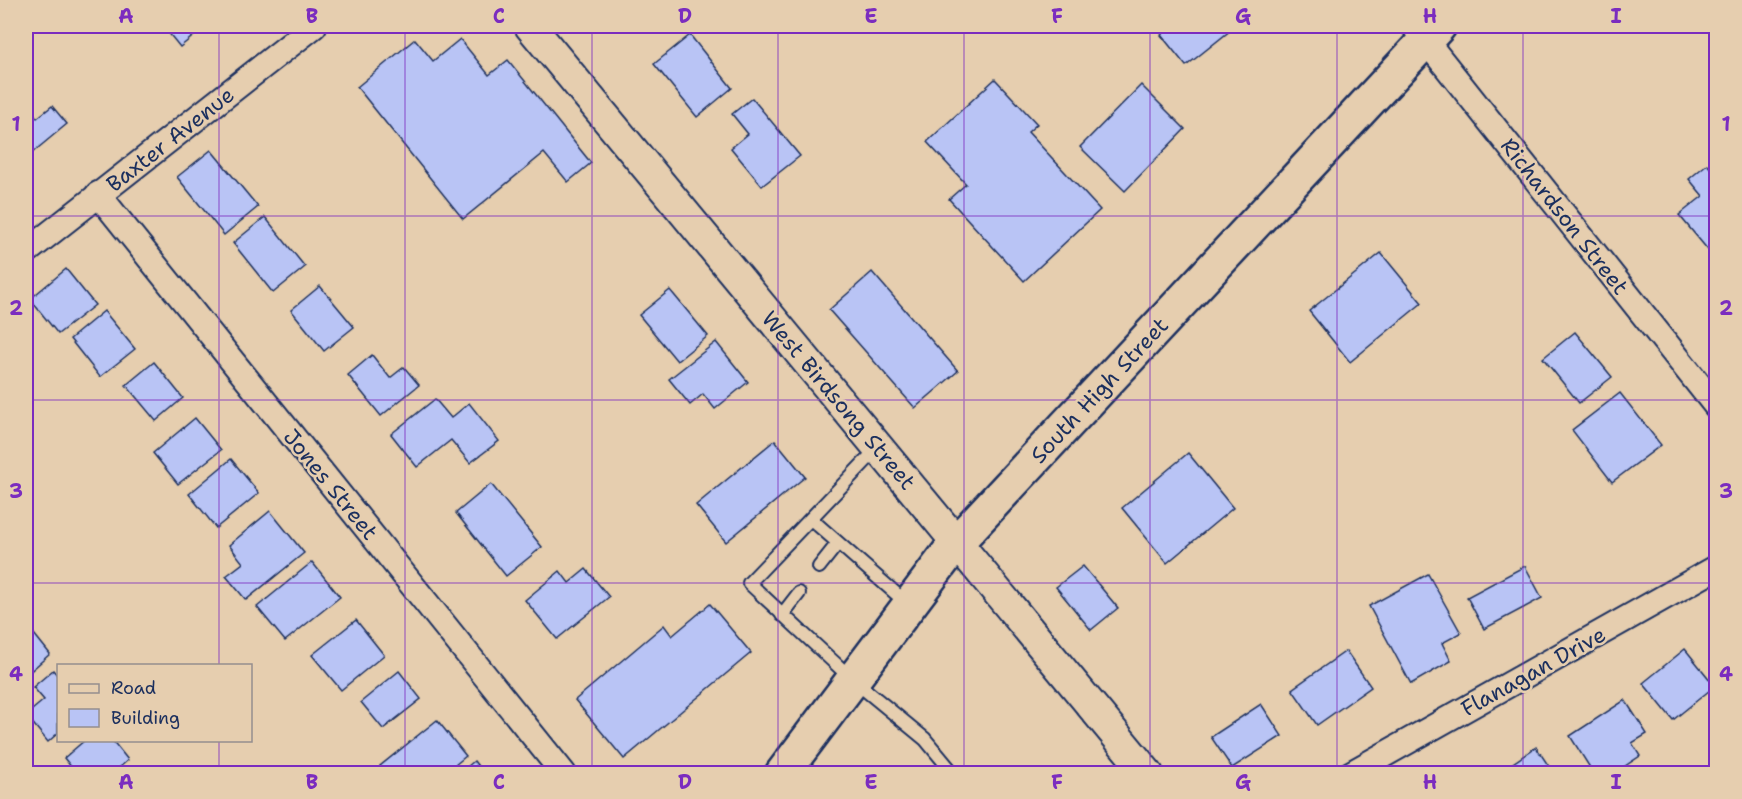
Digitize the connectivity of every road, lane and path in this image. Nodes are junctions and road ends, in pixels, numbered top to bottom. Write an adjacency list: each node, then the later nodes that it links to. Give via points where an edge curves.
1 (314, 26): 4 (street, Baxter Avenue)
2 (530, 26): 7 (street, West Birdsong Street)
3 (1426, 30): 6 (street, Richardson Street); 10 (main road, South High Street)
4 (99, 194): 5 (street, Baxter Avenue); 17 (street, Jones Street)
5 (26, 252)
6 (1716, 406)
7 (878, 448): 8 (lane); 10 (street, West Birdsong Street)
8 (811, 519): 9 (lane); 15 (lane, via 749,583)
9 (838, 543): 11 (lane); 14 (lane)
10 (956, 543): 14 (main road, South High Street); 20 (street, West Birdsong Street)
11 (819, 567)
12 (1716, 568): 21 (street, Flanagan Drive)
13 (799, 593): 15 (lane)
14 (909, 605): 16 (main road, South High Street)
15 (782, 615): 16 (lane)
16 (852, 679): 18 (main road, South High Street); 19 (lane, via 925,739)
17 (564, 774)
18 (782, 774)
19 (954, 774)
20 (1148, 774)
21 (1350, 774)

